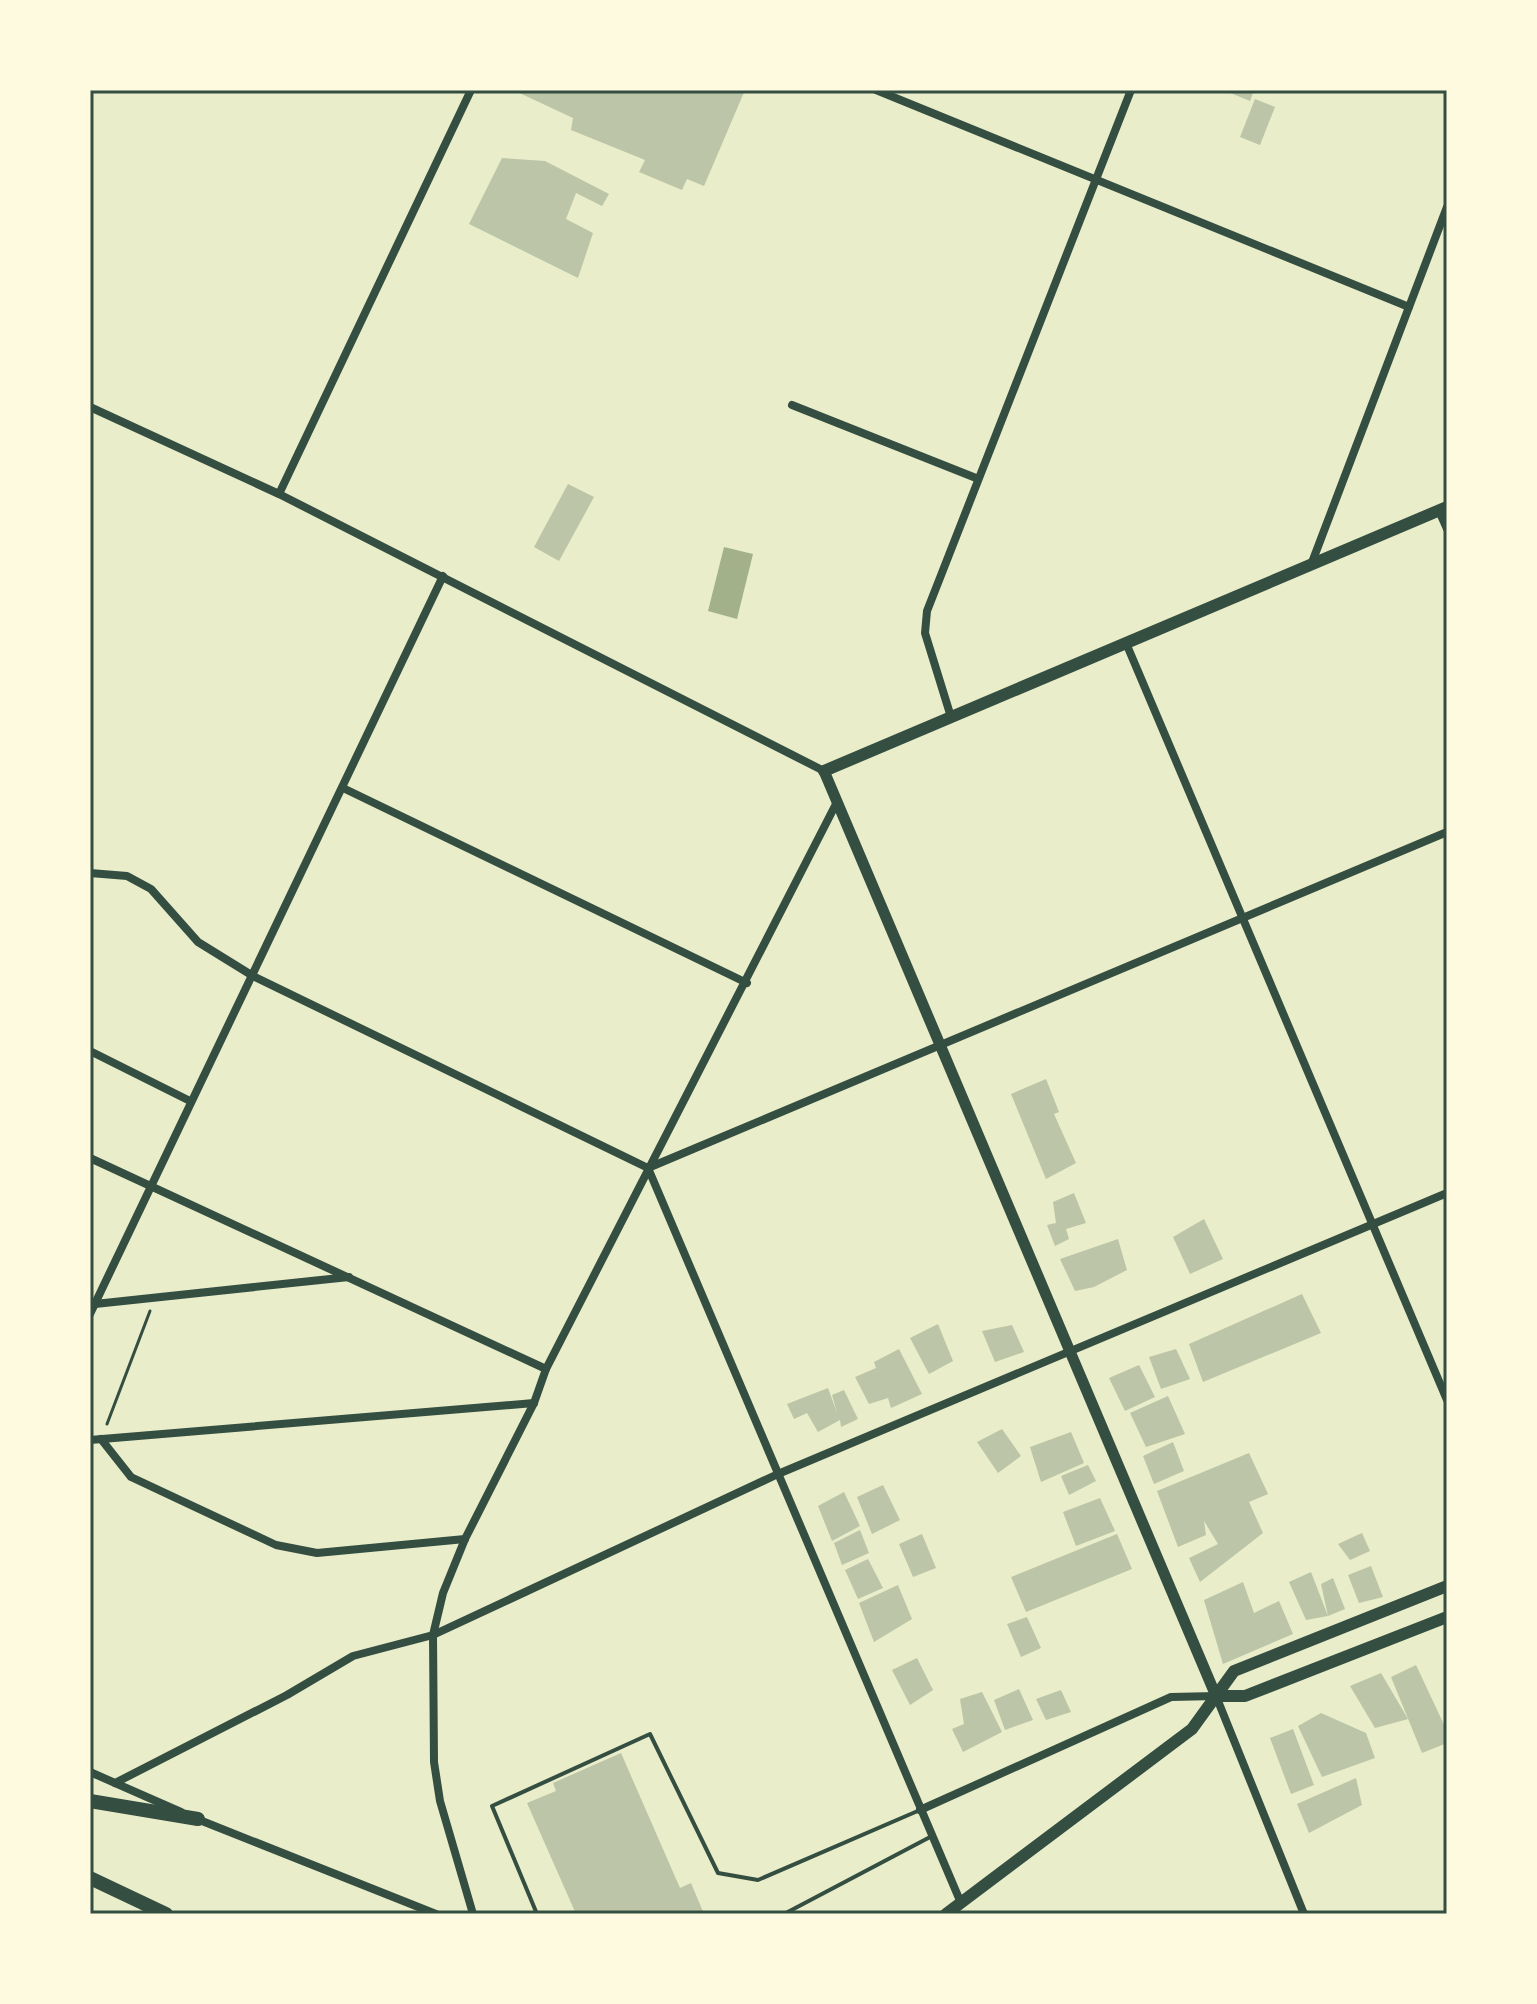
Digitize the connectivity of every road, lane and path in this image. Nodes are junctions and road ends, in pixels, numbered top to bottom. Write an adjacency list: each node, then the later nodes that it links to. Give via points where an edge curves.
1 (471, 90): 10 (street)
2 (876, 90): 4 (street)
3 (1131, 90): 4 (street)
4 (1094, 181): 6 (street); 9 (street)
5 (1447, 207): 6 (street)
6 (1409, 307): 13 (street)
7 (792, 405): 9 (street)
8 (90, 407): 10 (street)
9 (976, 478): 16 (street, via 927,611 925,633)
10 (279, 494): 14 (street)
11 (1443, 509): 12 (street); 13 (main road)
12 (1447, 529)
13 (1311, 565): 15 (main road)
14 (443, 576): 17 (street); 18 (street)
15 (1126, 643): 16 (main road); 22 (street)
16 (951, 717): 17 (main road)
17 (824, 771): 19 (street)
18 (343, 788): 23 (street); 24 (street)
19 (837, 802): 24 (street); 25 (street)
20 (1447, 832): 22 (street)
21 (90, 873): 23 (street, via 127,876 151,889 198,942)
22 (1243, 918): 25 (street); 32 (street)
23 (253, 976): 27 (street); 29 (street)
24 (747, 983): 29 (street)
25 (940, 1045): 29 (street); 37 (street)
26 (90, 1051): 27 (street)
27 (190, 1101): 30 (street)
28 (90, 1158): 30 (street)
29 (648, 1168): 38 (street); 43 (street)
30 (149, 1187): 33 (street); 35 (street)
31 (1447, 1193): 32 (street)
32 (1373, 1224): 37 (street); 39 (street)
33 (350, 1277): 34 (street); 38 (street)
34 (156, 1297): 35 (street); 41 (path)
35 (95, 1304): 36 (street)
36 (90, 1314)
37 (1070, 1351): 43 (street); 48 (street)
38 (546, 1369): 40 (street)
39 (1447, 1400)
40 (534, 1403): 41 (street); 44 (street)
41 (101, 1439): 42 (street); 44 (street, via 131,1477 276,1545 317,1553)
42 (90, 1440)
43 (778, 1474): 47 (street); 52 (street)
44 (465, 1539): 47 (street)
45 (1447, 1586): 48 (main road, via 1234,1671)
46 (1447, 1617): 48 (main road, via 1245,1696)
47 (433, 1635): 50 (street, via 353,1656); 59 (street, via 436,1775)
48 (1216, 1696): 52 (street, via 1171,1697); 56 (main road, via 1192,1729); 63 (street)
49 (90, 1772): 50 (street)
50 (115, 1783): 53 (street)
51 (90, 1801): 53 (highway)
52 (920, 1810): 54 (street); 60 (lane, via 758,1880 718,1873 650,1734 492,1806)
53 (198, 1819): 58 (street)
54 (932, 1836): 56 (street); 61 (lane)
55 (90, 1878): 57 (highway)
56 (961, 1903): 62 (main road)
57 (166, 1914)
58 (436, 1914)
59 (473, 1914)
60 (537, 1914)
61 (784, 1914)
62 (946, 1914)
63 (1304, 1914)

